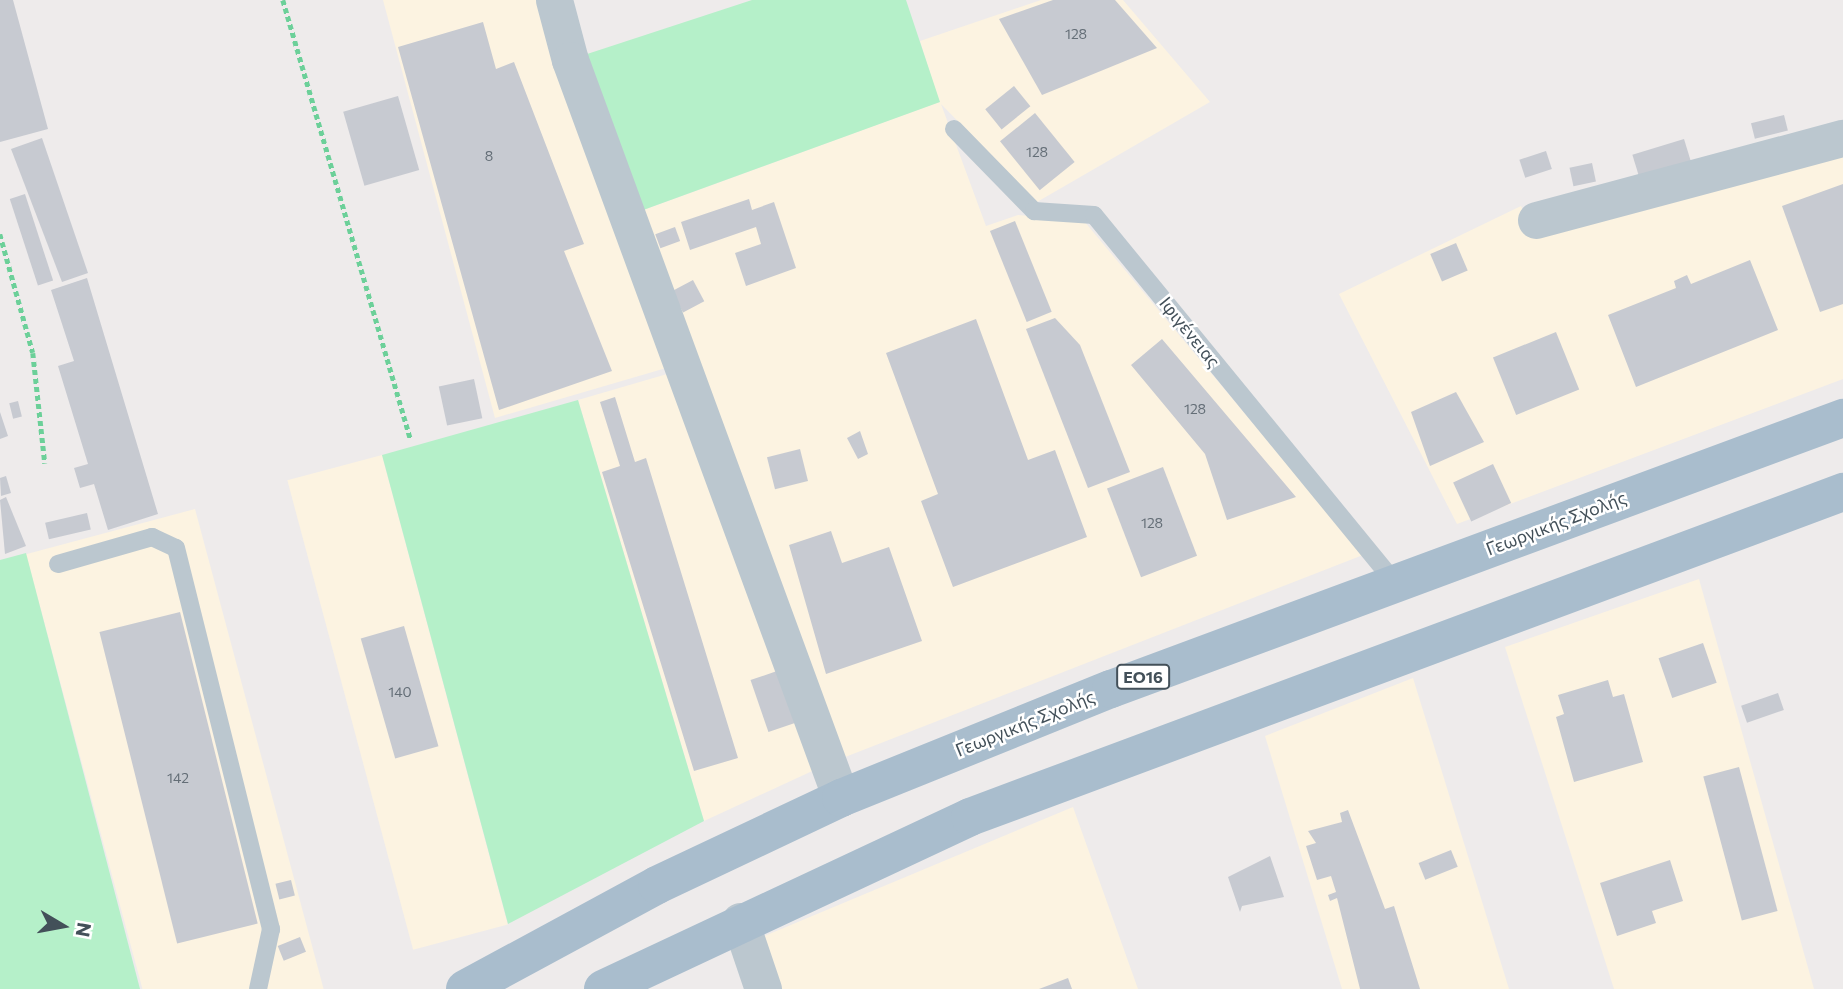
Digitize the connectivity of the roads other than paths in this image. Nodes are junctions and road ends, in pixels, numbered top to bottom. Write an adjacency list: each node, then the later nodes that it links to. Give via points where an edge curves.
1 (554, 0): 9 (street, via 570,60)
2 (954, 129): 8 (lane, Ιφιγένειας, via 1034,211 1094,215)
3 (1843, 138): 4 (street)
4 (1536, 220)
5 (1843, 418): 8 (main road, Γεωργικής Σχολής / ΕΟ16)
6 (1843, 492): 10 (main road, via 970,817)
7 (58, 564): 11 (lane, via 152,537 176,548 271,929)
8 (1397, 584): 9 (main road, Γεωργικής Σχολής / ΕΟ16, via 1111,689)
9 (841, 798): 12 (main road, Γεωργικής Σχολής / ΕΟ16, via 679,874)
10 (740, 921): 13 (main road); 14 (street)
11 (258, 989)
12 (465, 989)
13 (603, 989)
14 (764, 989)

